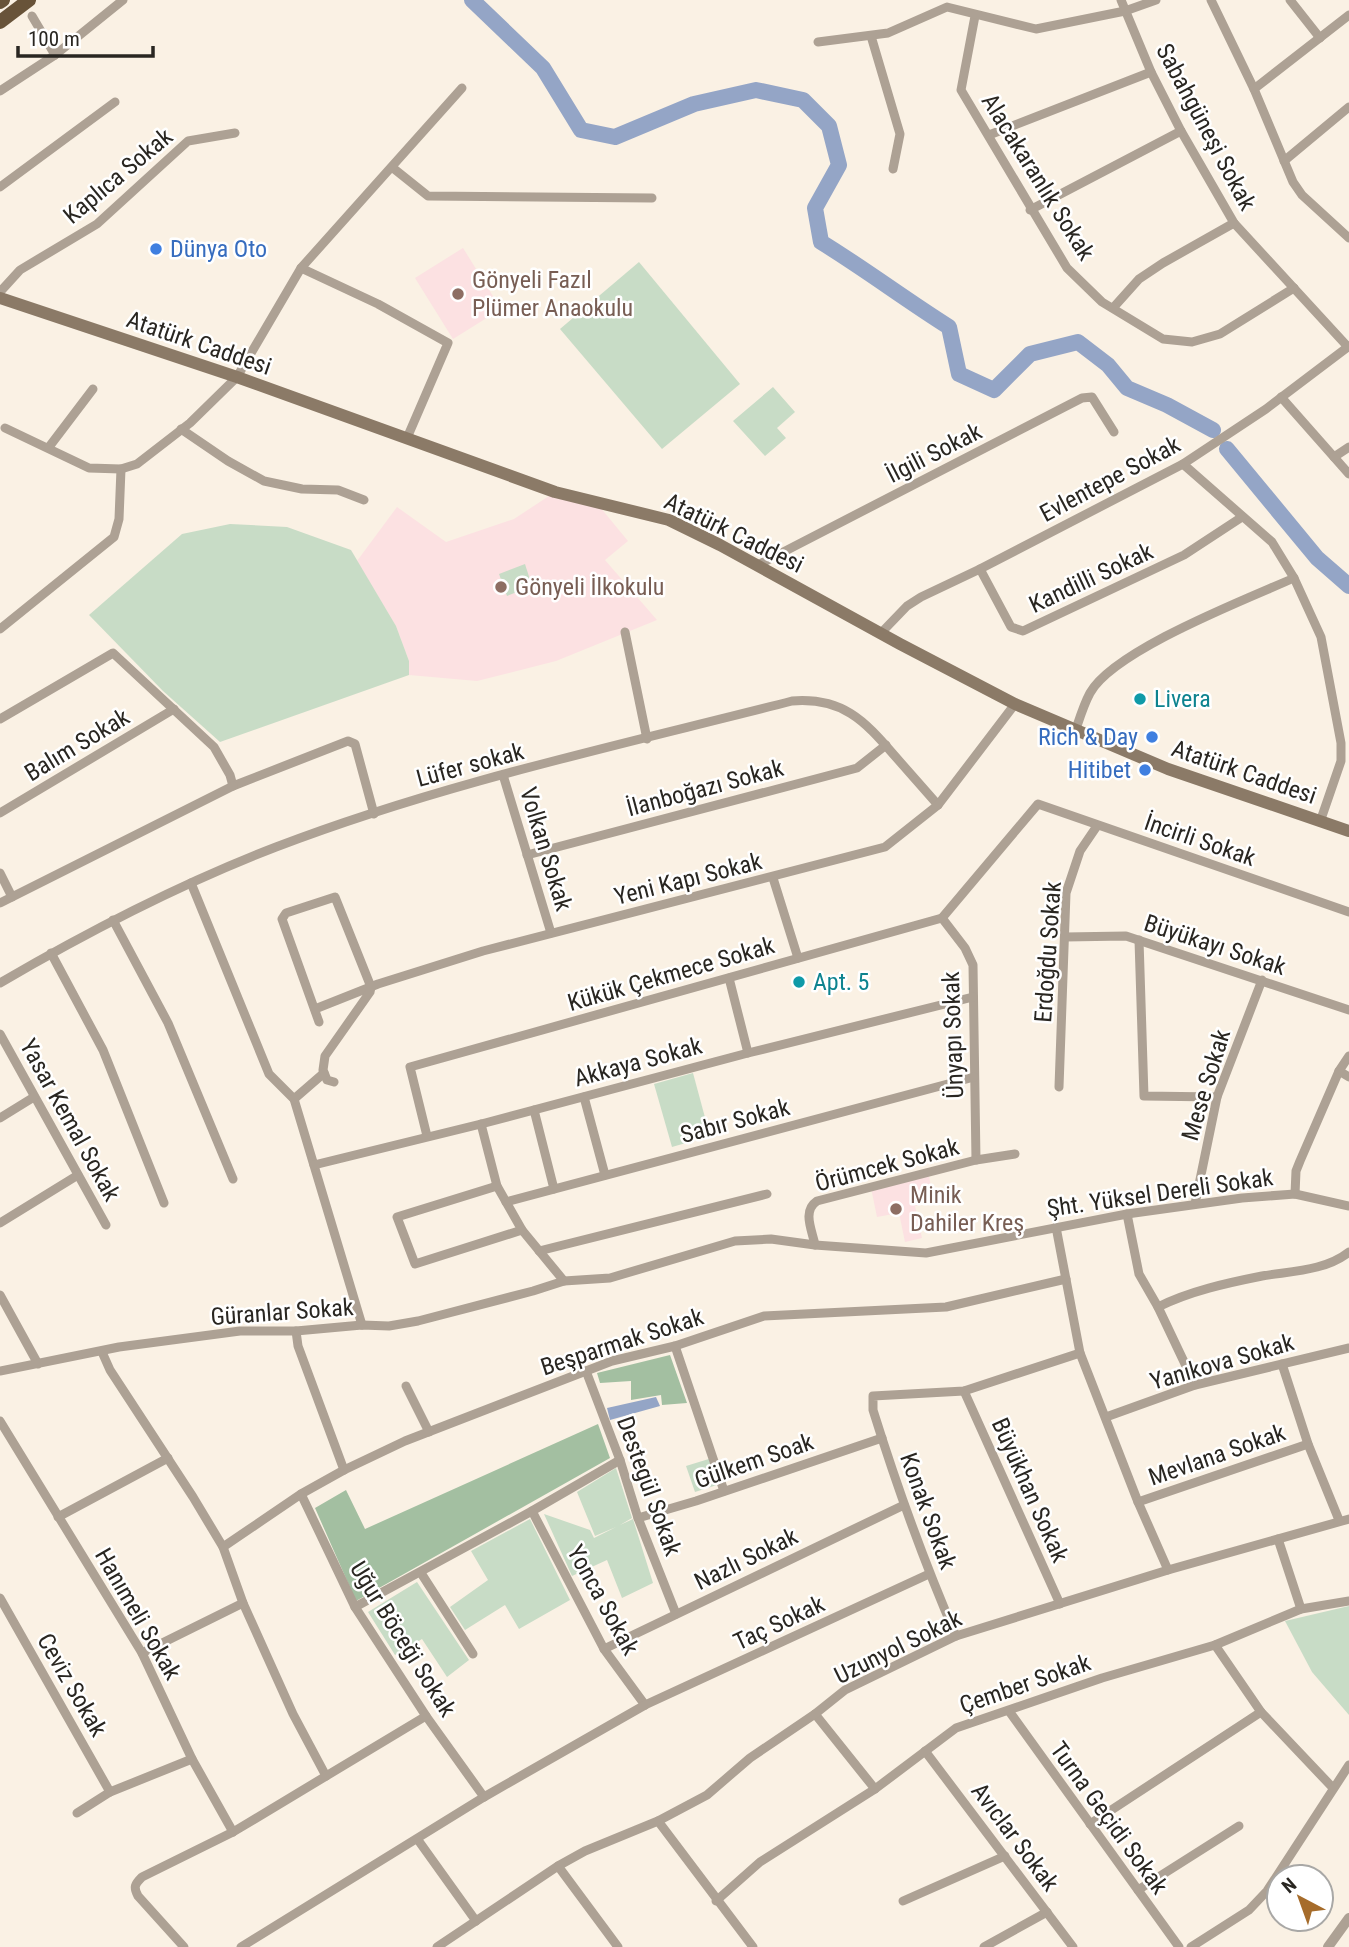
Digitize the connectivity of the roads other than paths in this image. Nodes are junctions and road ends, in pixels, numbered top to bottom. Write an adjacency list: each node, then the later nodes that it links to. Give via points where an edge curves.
1 (29, 0): 11 (highway)
2 (123, 0): 15 (street)
3 (1121, 0): 7 (street, Sabahgüneşi Sokak)
4 (1156, 0): 7 (street)
5 (1211, 0): 18 (street)
6 (1290, 0): 13 (street)
7 (1125, 11): 10 (street, via 1036,29); 16 (street, Sabahgüneşi Sokak)
8 (1349, 15): 13 (street)
9 (32, 16): 15 (street)
10 (975, 16): 12 (street, via 947,8); 24 (street, Alacakaranlık Sokak, via 961,90)
11 (0, 22)
12 (871, 36): 14 (street); 27 (street, via 900,134)
13 (1320, 38): 18 (street)
14 (818, 41)
15 (55, 55): 19 (street)
16 (1151, 72): 22 (street, Sabahgüneşi Sokak); 24 (street)
17 (462, 88): 26 (street)
18 (1254, 89): 25 (street)
19 (0, 91)
20 (114, 102): 28 (street)
21 (1349, 107): 25 (street)
22 (1181, 131): 30 (street); 31 (street, Sabahgüneşi Sokak)
23 (235, 133): 35 (street, Kaplıca Sokak, via 188,141 97,224 20,270)
24 (989, 135): 30 (street, Alacakaranlık Sokak)
25 (1284, 161): 32 (street, via 1301,195)
26 (393, 167): 29 (street, via 428,196); 33 (street)
27 (893, 169)
28 (0, 187)
29 (652, 198)
30 (1030, 210): 37 (street, Alacakaranlık Sokak, via 1067,268)
31 (1234, 223): 34 (street, Sabahgüneşi Sokak); 37 (street, via 1163,262 1139,279)
32 (1349, 239)
33 (301, 268): 39 (street); 45 (street, via 448,343)
34 (1294, 288): 37 (street, Alacakaranlık Sokak, via 1220,334 1192,342 1163,338); 38 (street, Sabahgüneşi Sokak)
35 (0, 292)
36 (0, 298): 39 (main road, Atatürk Caddesi)
37 (1113, 308)
38 (1348, 346): 41 (street, Evlentepe Sokak)
39 (237, 377): 43 (street); 45 (main road, Atatürk Caddesi)
40 (93, 389): 46 (street)
41 (1281, 397): 48 (street); 49 (street, Evlentepe Sokak)
42 (5, 428): 46 (street)
43 (181, 429): 50 (street, via 137,464); 52 (street, via 264,481 338,490)
44 (1114, 432): 54 (street, İlgili Sokak, via 1092,397 1082,398)
45 (407, 438): 54 (main road, Atatürk Caddesi, via 555,492 669,520)
46 (49, 447): 50 (street, via 89,468)
47 (1349, 447): 48 (street)
48 (1334, 457): 51 (street)
49 (1183, 464): 53 (street); 55 (street, Evlentepe Sokak)
50 (121, 469): 57 (street, via 114,537)
51 (1349, 474)
52 (364, 500)
53 (1242, 517): 55 (street, Kandilli Sokak, via 1184,555 1023,631 1011,627); 56 (street, via 1272,542)
54 (758, 565): 59 (main road, Atatürk Caddesi)
55 (980, 569): 59 (street, Evlentepe Sokak, via 907,606)
56 (1294, 578): 63 (street, via 1156,641 1108,673 1090,692); 66 (street, via 1321,637)
57 (0, 629)
58 (625, 632): 64 (street)
59 (881, 633): 60 (main road, Atatürk Caddesi)
60 (1015, 704): 63 (main road, Atatürk Caddesi); 69 (street, Yeni Kapı Sokak)
61 (174, 709): 62 (street, via 113,653); 68 (street, via 214,747); 70 (street, Balım Sokak)
62 (0, 719)
63 (1076, 729): 72 (main road, Atatürk Caddesi, via 1168,769)
64 (647, 738): 65 (street, Lüfer sokak, via 810,700 859,717); 67 (street, Lüfer sokak)
65 (886, 745): 69 (street, Lüfer sokak); 75 (street, İlanboğazı Sokak, via 856,768)
66 (1345, 761): 72 (street)
67 (503, 775): 71 (street, Lüfer sokak); 75 (street, Volkan Sokak)
68 (233, 786): 71 (street, via 348,741 355,744); 79 (street)
69 (938, 805): 77 (street, Yeni Kapı Sokak, via 886,847)
70 (0, 813)
71 (374, 814): 78 (street, Lüfer sokak)
72 (1321, 822): 74 (main road, Atatürk Caddesi)
73 (1097, 826): 81 (street, İncirli Sokak); 82 (street, İncirli Sokak, via 1038,804); 85 (street, Erdoğdu Sokak, via 1080,851 1066,893)
74 (1349, 831)
75 (527, 855): 84 (street, Volkan Sokak)
76 (0, 873): 79 (street)
77 (773, 878): 84 (street, Yeni Kapı Sokak); 88 (street)
78 (191, 883): 83 (street, Lüfer sokak); 109 (street, via 269,1074)
79 (12, 897): 80 (street)
80 (0, 903)
81 (1349, 912)
82 (942, 918): 88 (street, Kükük Çekmece Sokak); 93 (street, Ünyapı Sokak, via 973,965)
83 (113, 920): 87 (street, Lüfer sokak); 119 (street, via 168,1023)
84 (551, 933): 92 (street, Yeni Kapı Sokak)
85 (1065, 937): 86 (street, Büyükayı Sokak); 105 (street, Erdoğdu Sokak)
86 (1139, 940): 90 (street, Büyükayı Sokak); 108 (street, via 1143,1096)
87 (51, 953): 91 (street, Lüfer sokak); 125 (street, via 103,1050)
88 (799, 958): 89 (street, Kükük Çekmece Sokak)
89 (729, 978): 98 (street); 113 (street, Kükük Çekmece Sokak, via 410,1067)
90 (1262, 980): 95 (street, Büyükayı Sokak); 108 (street, Mese Sokak)
91 (0, 983)
92 (371, 987): 94 (street, Yeni Kapı Sokak); 94 (street, via 335,897 286,913 282,919); 101 (street, via 325,1056)
93 (972, 997): 98 (street, Akkaya Sokak); 102 (street, Ünyapı Sokak)
94 (315, 1009): 96 (street)
95 (1349, 1010)
96 (318, 1022)
97 (0, 1034): 106 (street, Yasar Kemal Sokak)
98 (748, 1053): 107 (street, Akkaya Sokak)
99 (1349, 1056): 100 (street)
100 (1339, 1071): 103 (street); 123 (street, via 1296,1171)
101 (324, 1073): 104 (street); 109 (street)
102 (974, 1077): 115 (street, Ünyapı Sokak); 118 (street, Sabır Sokak)
103 (1349, 1077)
104 (334, 1082)
105 (1059, 1087)
106 (34, 1097): 111 (street); 117 (street, Yasar Kemal Sokak)
107 (584, 1097): 110 (street, Akkaya Sokak); 118 (street)
108 (1217, 1097): 126 (street, Mese Sokak)
109 (294, 1100): 116 (street)
110 (534, 1110): 112 (street, Akkaya Sokak); 121 (street)
111 (0, 1118)
112 (481, 1124): 113 (street, Akkaya Sokak); 120 (street)
113 (427, 1136): 116 (street, Akkaya Sokak)
114 (1015, 1154): 115 (street, Örümcek Sokak)
115 (976, 1160): 133 (street, Örümcek Sokak, via 817,1200 808,1212)
116 (314, 1165): 140 (street)
117 (78, 1175): 129 (street); 130 (street, Yasar Kemal Sokak)
118 (605, 1175): 121 (street, Sabır Sokak)
119 (233, 1179)
120 (497, 1186): 124 (street); 132 (street, via 397,1217 415,1264)
121 (554, 1189): 124 (street, Sabır Sokak)
122 (767, 1194): 134 (street)
123 (1295, 1194): 126 (street, Şht. Yüksel Dereli Sokak); 127 (street, Şht. Yüksel Dereli Sokak)
124 (506, 1202): 132 (street)
125 (164, 1203)
126 (1195, 1204): 128 (street, Şht. Yüksel Dereli Sokak)
127 (1349, 1206)
128 (1127, 1214): 131 (street, Şht. Yüksel Dereli Sokak); 139 (street, via 1139,1274)
129 (0, 1223)
130 (106, 1225)
131 (1056, 1227): 133 (street, Şht. Yüksel Dereli Sokak, via 926,1253); 136 (street)
132 (522, 1230): 134 (street)
133 (815, 1245): 137 (street, Şht. Yüksel Dereli Sokak, via 771,1239 735,1241 610,1278)
134 (539, 1251): 137 (street)
135 (1349, 1251): 139 (street, via 1319,1266 1181,1296)
136 (1066, 1279): 142 (street, Beşparmak Sokak, via 946,1307 764,1316); 145 (street)
137 (564, 1281): 140 (street, Güranlar Sokak, via 418,1321)
138 (0, 1295): 146 (street)
139 (1158, 1307): 150 (street)
140 (362, 1325): 141 (street, Güranlar Sokak)
141 (296, 1331): 144 (street, Güranlar Sokak, via 240,1331); 160 (street)
142 (675, 1346): 149 (street, Beşparmak Sokak); 161 (street)
143 (1349, 1348): 147 (street, Yanıkova Sokak)
144 (102, 1352): 146 (street, Güranlar Sokak); 158 (street)
145 (1080, 1353): 152 (street); 153 (street)
146 (38, 1364): 148 (street, Güranlar Sokak)
147 (1282, 1364): 150 (street, Yanıkova Sokak); 157 (street)
148 (0, 1371)
149 (586, 1371): 155 (street, Beşparmak Sokak); 159 (street, Destegül Sokak)
150 (1195, 1385): 153 (street, Yanıkova Sokak)
151 (406, 1387): 155 (street)
152 (964, 1391): 156 (street, Konak Sokak, via 873,1396); 177 (street, Büyükhan Sokak)
153 (1106, 1418): 163 (street)
154 (0, 1421): 166 (street, Hanımeli Sokak)
155 (429, 1432): 160 (street, Beşparmak Sokak)
156 (882, 1438): 161 (street, Gülkem Soak); 164 (street, Konak Sokak)
157 (1308, 1444): 163 (street, Mevlana Sokak); 168 (street)
158 (168, 1458): 166 (street); 170 (street)
159 (620, 1460): 165 (street); 167 (street, Destegül Sokak)
160 (344, 1470): 162 (street, Beşparmak Sokak)
161 (724, 1491): 167 (street, Gülkem Soak)
162 (301, 1494): 170 (street, Beşparmak Sokak); 178 (street, Uğur Böceği Sokak)
163 (1138, 1502): 171 (street)
164 (904, 1505): 173 (street, Konak Sokak); 180 (street, Nazlı Sokak)
165 (532, 1511): 172 (street); 183 (street, Yonca Sokak)
166 (58, 1517): 184 (street, Hanımeli Sokak)
167 (638, 1518): 180 (street, Destegül Sokak)
168 (1344, 1520): 169 (street, Uzunyol Sokak)
169 (1278, 1539): 171 (street, Uzunyol Sokak); 179 (street)
170 (223, 1548): 176 (street)
171 (1168, 1570): 177 (street, Uzunyol Sokak)
172 (421, 1573): 178 (street); 185 (street)
173 (929, 1574): 181 (street, Konak Sokak); 186 (street, Taç Sokak)
174 (0, 1598): 197 (street, Ceviz Sokak)
175 (1349, 1601): 179 (street, Çember Sokak)
176 (243, 1603): 184 (street); 194 (street)
177 (1060, 1604): 181 (street, Uzunyol Sokak)
178 (355, 1607): 190 (street, Uğur Böceği Sokak)
179 (1301, 1609): 182 (street, Çember Sokak)
180 (676, 1614): 183 (street, Nazlı Sokak)
181 (956, 1636): 189 (street, Uzunyol Sokak, via 845,1690)
182 (1214, 1645): 187 (street, Çember Sokak); 188 (street)
183 (604, 1649): 186 (street, Yonca Sokak)
184 (142, 1653): 192 (street, Hanımeli Sokak)
185 (473, 1654)
186 (645, 1705): 198 (street, Taç Sokak)
187 (1009, 1711): 191 (street, Çember Sokak, via 956,1728); 201 (street, Turna Geçidi Sokak)
188 (1261, 1712): 195 (street); 201 (street)
189 (815, 1714): 196 (street); 200 (street, Uzunyol Sokak, via 750,1758 707,1795)
190 (426, 1716): 194 (street); 198 (street, Uğur Böceği Sokak)
191 (925, 1751): 196 (street, Çember Sokak); 205 (street, Avıclar Sokak)
192 (192, 1759): 197 (street); 203 (street, Hanımeli Sokak)
193 (1349, 1765): 195 (street)
194 (326, 1776): 203 (street)
195 (1333, 1788): 221 (street, via 1267,1891 1249,1910)
196 (875, 1789): 208 (street, Çember Sokak, via 760,1862)
197 (110, 1792): 199 (street)
198 (484, 1797): 204 (street, Taç Sokak)
199 (77, 1813)
200 (658, 1821): 206 (street, Uzunyol Sokak); 208 (street)
201 (1090, 1824): 207 (street, Turna Geçidi Sokak)
202 (1239, 1826): 207 (street)
203 (233, 1832): 215 (street, via 135,1883 138,1896)
204 (418, 1840): 212 (street); 216 (street, Taç Sokak)
205 (1005, 1856): 209 (street); 210 (street, Avıclar Sokak)
206 (558, 1866): 212 (street, Uzunyol Sokak); 213 (street)
207 (1138, 1890): 220 (street, Turna Geçidi Sokak)
208 (716, 1900): 214 (street)
209 (903, 1901)
210 (1047, 1912): 218 (street); 219 (street, Avıclar Sokak)
211 (1349, 1918): 222 (street)
212 (476, 1921): 217 (street, Uzunyol Sokak)
213 (616, 1946)
214 (752, 1946)
215 (184, 1947)
216 (241, 1947)
217 (437, 1947)
218 (984, 1947)
219 (1073, 1947)
220 (1179, 1947)
221 (1191, 1947)
222 (1328, 1947)

